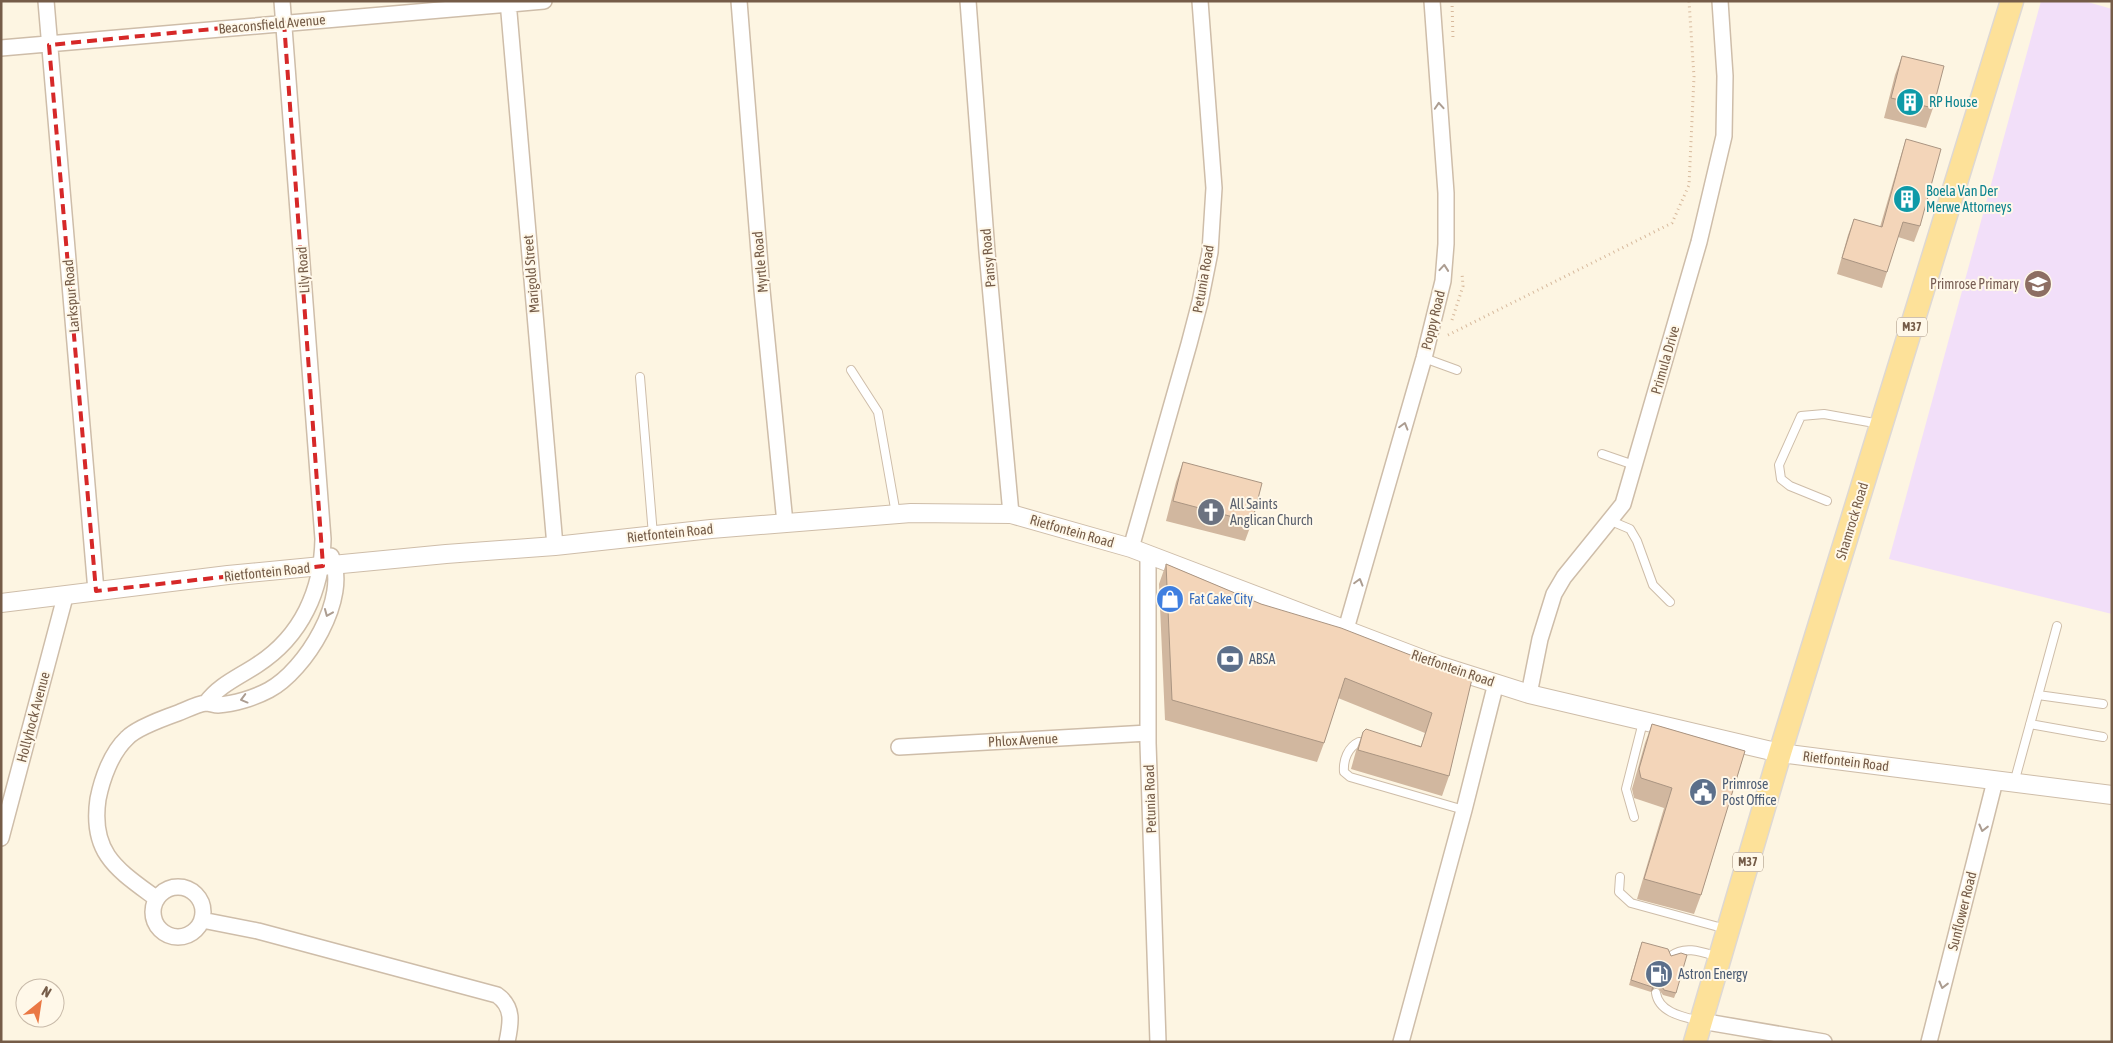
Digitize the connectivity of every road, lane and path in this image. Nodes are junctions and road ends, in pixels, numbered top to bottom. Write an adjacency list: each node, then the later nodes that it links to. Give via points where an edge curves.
1 (46, 1): 13 (street, Larkspur Road)
2 (282, 1): 12 (street, Lily Road)
3 (544, 1): 11 (street, Beaconsfield Avenue)
4 (739, 1): 27 (street, Myrtle Road)
5 (968, 1): 25 (street, Pansy Road)
6 (1200, 1): 30 (street, Petunia Road, via 1214,188 1210,252 1191,336)
7 (1432, 1): 16 (street, Poppy Road, one-way to 7, via 1443,281 1446,244 1446,193)
8 (1689, 1): 15 (path, via 1694,77 1689,186 1672,223)
9 (1720, 1): 22 (street, Primula Drive, via 1725,76 1724,136 1699,242)
10 (2012, 1): 20 (main road, Shamrock Road / M37)
11 (508, 2): 12 (street, Beaconsfield Avenue, via 480,8); 29 (street, Marigold Street)
12 (284, 22): 13 (street, Beaconsfield Avenue); 32 (street, Lily Road, via 323,539)
13 (49, 45): 14 (street, Beaconsfield Avenue); 33 (street, Larkspur Road)
14 (1, 48)
15 (1448, 335)
16 (1424, 358): 18 (lane); 38 (street, Poppy Road, one-way to 16)
17 (851, 370): 24 (lane, via 878,412)
18 (1457, 370)
19 (640, 377): 28 (lane)
20 (1882, 425): 23 (lane, via 1824,414 1802,416 1779,465 1781,479); 50 (main road, Shamrock Road / M37)
21 (1602, 454): 22 (lane)
22 (1634, 465): 26 (street, Primula Drive, via 1622,504)
23 (1827, 501)
24 (896, 514): 25 (street, Rietfontein Road); 27 (street, Rietfontein Road)
25 (1011, 514): 30 (street, Rietfontein Road)
26 (1611, 522): 35 (lane, via 1630,529 1653,584); 40 (street, Primula Drive, via 1564,577 1554,594 1540,639)
27 (785, 523): 28 (street, Rietfontein Road)
28 (653, 535): 29 (street, Rietfontein Road)
29 (555, 546): 32 (street, Rietfontein Road)
30 (1131, 548): 31 (street, Rietfontein Road)
31 (1148, 556): 38 (street, Rietfontein Road); 46 (street, Petunia Road)
32 (330, 566): 33 (street, Rietfontein Road); 42 (street, via 294,631 260,664 220,688); 42 (street, one-way to 42, via 337,583 334,600 310,650 292,673 258,696 230,703)
33 (96, 591): 34 (street, Rietfontein Road)
34 (64, 597): 36 (street, Rietfontein Road); 56 (street, Hollyhock Avenue)
35 (1670, 602)
36 (1, 603)
37 (2057, 626): 41 (lane)
38 (1346, 629): 39 (street, Rietfontein Road)
39 (1496, 683): 40 (street, Rietfontein Road); 54 (street)
40 (1529, 694): 44 (street, Rietfontein Road)
41 (2038, 694): 43 (lane); 45 (lane)
42 (206, 703): 58 (street, via 167,717 128,737 110,764 100,792 96,817 103,851 125,876)
43 (2103, 704)
44 (1643, 722): 50 (street, Rietfontein Road); 55 (lane, via 1626,789)
45 (2030, 724): 47 (lane); 52 (lane)
46 (1148, 733): 49 (street, Phlox Avenue); 66 (street, Petunia Road)
47 (2104, 737)
48 (1379, 746): 54 (lane, via 1355,743 1346,755 1344,772 1359,780)
49 (899, 747)
50 (1780, 753): 51 (street, Rietfontein Road); 60 (main road, Shamrock Road / M37)
51 (1995, 781): 52 (street, Rietfontein Road); 69 (street, Sunflower Road, one-way to 69)
52 (2014, 783): 53 (street, Rietfontein Road)
53 (2112, 795)
54 (1464, 810): 67 (street)
55 (1634, 817)
56 (1, 838)
57 (1620, 877): 60 (lane, via 1619,892 1631,903)
58 (157, 899): 59 (street, via 173,888 188,890 200,900); 59 (street, via 153,909 154,920 168,935 189,935)
59 (202, 920): 65 (street, via 258,931 497,995 506,1001 510,1011)
60 (1728, 929): 62 (main road, Shamrock Road / M37)
61 (1671, 956): 62 (lane, via 1688,950)
62 (1720, 957): 64 (main road, Shamrock Road / M37)
63 (1656, 994): 64 (lane, via 1657,1001 1664,1008)
64 (1698, 1031): 68 (street)
65 (507, 1042)
66 (1158, 1042)
67 (1401, 1042)
68 (1824, 1042)
69 (1929, 1042)

